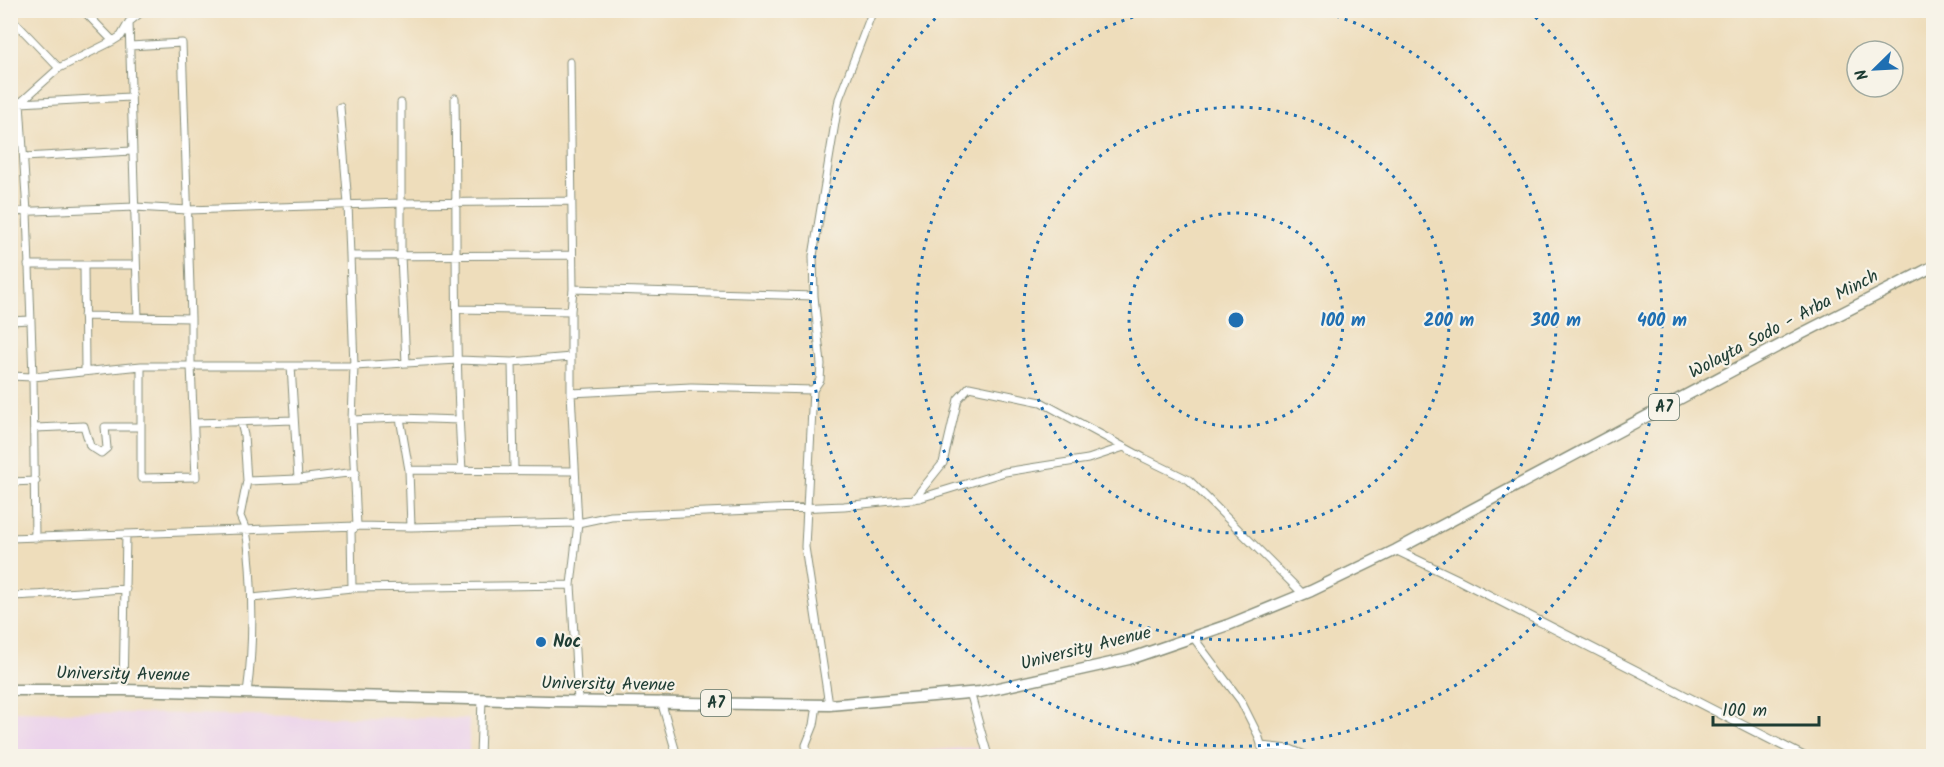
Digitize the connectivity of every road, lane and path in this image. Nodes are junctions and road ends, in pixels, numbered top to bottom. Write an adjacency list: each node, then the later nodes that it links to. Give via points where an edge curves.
1 (83, 10): 6 (street)
2 (144, 10): 5 (street)
3 (873, 10): 35 (street, via 839,99 813,256)
4 (10, 17): 9 (street)
5 (129, 22): 6 (street); 7 (street)
6 (113, 41): 9 (street)
7 (129, 45): 11 (street); 23 (street, via 182,43)
8 (570, 62): 18 (street)
9 (59, 68): 14 (street)
10 (10, 96): 14 (street)
11 (130, 97): 14 (street); 16 (street)
12 (455, 98): 20 (street)
13 (401, 102): 19 (street)
14 (20, 103): 17 (street)
15 (340, 107): 21 (street)
16 (132, 151): 17 (street); 22 (street)
17 (24, 157): 25 (street)
18 (572, 201): 20 (street); 27 (street)
19 (402, 203): 20 (street); 21 (street); 29 (street)
20 (457, 203): 26 (street)
21 (348, 204): 23 (street); 28 (street)
22 (135, 207): 23 (street); 25 (street); 31 (street)
23 (188, 210): 40 (street)
24 (10, 212): 25 (street)
25 (27, 212): 30 (street)
26 (457, 255): 27 (street); 29 (street); 36 (street)
27 (572, 255): 34 (street)
28 (350, 256): 29 (street); 50 (street)
29 (401, 256): 46 (street)
30 (28, 265): 32 (street); 41 (street)
31 (136, 265): 32 (street); 39 (street)
32 (84, 266): 38 (street)
33 (1934, 266): 83 (highway, Wolayta Sodo - Arba Minch / A7)
34 (573, 289): 35 (street); 37 (street)
35 (814, 296): 54 (street, via 821,364 820,380)
36 (457, 309): 37 (street); 44 (street)
37 (571, 311): 43 (street)
38 (84, 316): 39 (street); 51 (street)
39 (138, 317): 40 (street)
40 (191, 318): 48 (street)
41 (30, 320): 42 (street); 53 (street)
42 (10, 321)
43 (571, 357): 45 (street); 55 (street)
44 (458, 360): 45 (street); 46 (street); 59 (street)
45 (512, 362): 65 (street)
46 (406, 363): 50 (street)
47 (141, 366): 48 (street); 51 (street); 63 (street)
48 (191, 366): 49 (street); 60 (street)
49 (291, 366): 50 (street); 57 (street)
50 (354, 366): 58 (street)
51 (84, 371): 53 (street)
52 (10, 376): 53 (street)
53 (33, 377): 62 (street)
54 (813, 390): 55 (street, via 691,387); 75 (street)
55 (571, 393): 68 (street)
56 (400, 418): 58 (street); 59 (street); 66 (street)
57 (294, 420): 61 (street); 70 (street)
58 (352, 420): 69 (street)
59 (459, 420): 67 (street)
60 (195, 423): 61 (street); 63 (street, via 196,477 141,478)
61 (241, 423): 71 (street)
62 (35, 428): 63 (street, via 84,426 90,446 101,453 107,448 105,427); 73 (street)
63 (141, 428)
64 (1124, 447): 74 (street, via 1088,459 1005,472); 74 (street, via 1041,402 969,387 958,399 943,463); 87 (street, via 1190,480)
65 (514, 469): 67 (street); 68 (street)
66 (409, 470): 67 (street); 78 (street)
67 (462, 470)
68 (575, 471): 76 (street)
69 (356, 472): 70 (street); 77 (street)
70 (297, 478): 71 (street)
71 (247, 481): 79 (street, via 240,516)
72 (10, 482): 73 (street)
73 (36, 482): 82 (street)
74 (914, 499): 75 (street)
75 (807, 508): 76 (street, via 611,516); 99 (street, via 805,547)
76 (578, 523): 78 (street); 84 (street)
77 (357, 526): 78 (street); 79 (street); 85 (street, via 351,531)
78 (411, 527)
79 (247, 529): 80 (street); 89 (street)
80 (126, 535): 82 (street); 86 (street)
81 (10, 538): 82 (street)
82 (35, 538)
83 (1396, 550): 87 (highway, University Avenue / A7); 107 (street)
84 (571, 585): 85 (street); 96 (street)
85 (352, 588): 89 (street)
86 (126, 590): 88 (street); 92 (street)
87 (1303, 594): 90 (highway, University Avenue / A7)
88 (10, 596)
89 (252, 598): 94 (street, via 253,650)
90 (1193, 637): 93 (highway, University Avenue / A7, via 1129,659); 100 (street, via 1241,701)
91 (10, 690): 92 (highway, University Avenue / A7)
92 (123, 690): 94 (highway, University Avenue / A7)
93 (970, 692): 99 (highway, University Avenue / A7); 104 (street)
94 (247, 693): 95 (highway, University Avenue / A7)
95 (482, 699): 96 (highway, University Avenue / A7); 101 (street)
96 (578, 701): 97 (highway, University Avenue / A7)
97 (661, 701): 98 (highway, University Avenue / A7); 102 (street)
98 (817, 705): 99 (highway, University Avenue / A7); 103 (street, via 806,745)
99 (829, 705)
100 (1261, 746): 105 (street); 106 (street, via 1290,749)
101 (480, 756)
102 (677, 756)
103 (807, 756)
104 (988, 756)
105 (1265, 756)
106 (1307, 756)
107 (1801, 756)

